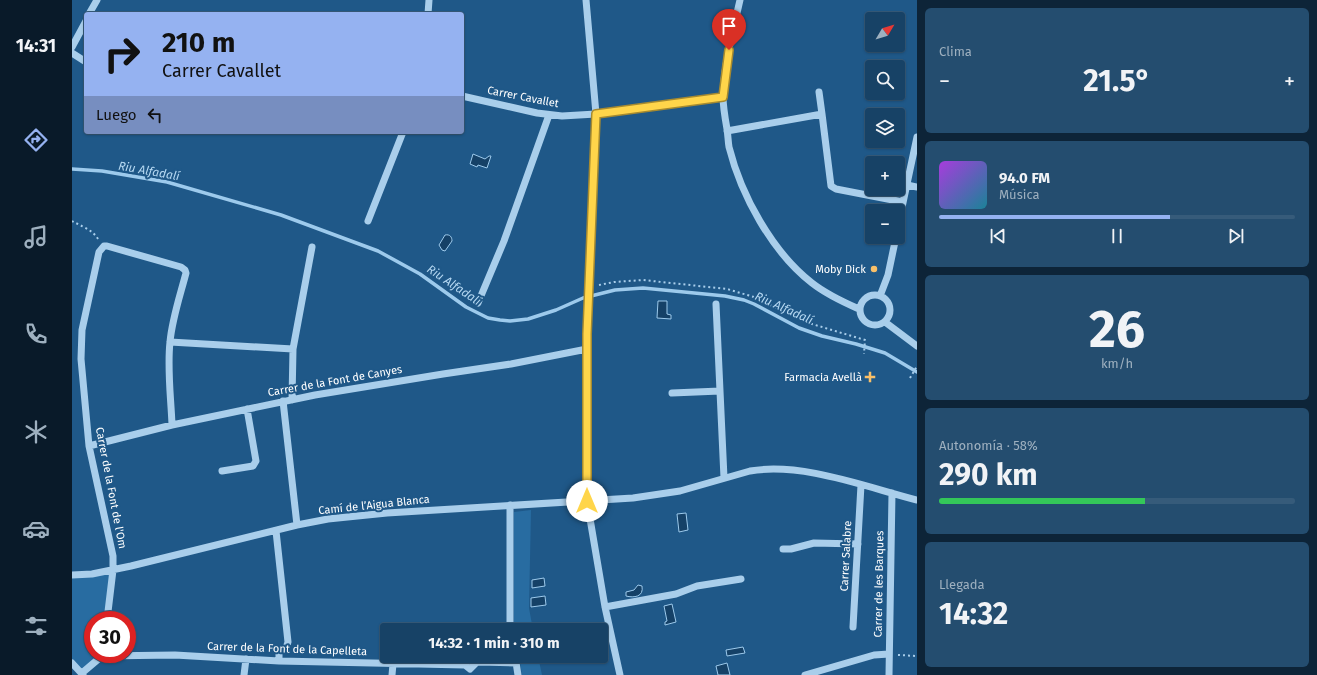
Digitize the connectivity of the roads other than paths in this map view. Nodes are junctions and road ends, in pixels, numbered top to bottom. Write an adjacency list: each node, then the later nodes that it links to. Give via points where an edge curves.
1 (97, 0): 5 (street)
2 (429, 0): 6 (street)
3 (586, 0): 14 (street)
4 (740, 0): 13 (street, via 729,50)
5 (90, 12)
6 (428, 12)
7 (84, 25): 8 (street)
8 (72, 47)
9 (72, 53): 10 (street)
10 (84, 61)
11 (819, 92): 15 (street)
12 (464, 96): 16 (street, Carrer Cavallet)
13 (723, 97): 14 (street, Carrer Cavallet); 17 (street)
14 (596, 114): 16 (street, Carrer Cavallet); 34 (street)
15 (822, 114): 17 (street); 22 (street, via 832,188)
16 (549, 115): 27 (street, via 504,241)
17 (727, 131): 29 (street, via 729,146 742,185 775,244 811,282 833,297)
18 (402, 134): 23 (street)
19 (917, 137): 20 (street)
20 (906, 185): 21 (street); 22 (street)
21 (917, 187)
22 (903, 202)
23 (368, 221)
24 (895, 244): 26 (street, via 888,275)
25 (312, 247): 33 (street)
26 (880, 296): 29 (street, via 868,296); 30 (street, via 888,302 889,307 890,313)
27 (478, 303)
28 (716, 304): 35 (street)
29 (859, 309): 30 (street, via 866,323 874,326)
30 (885, 322): 32 (street)
31 (170, 342): 33 (street); 40 (street); 41 (street, Carrer de la Font de l'Om, via 185,270 107,246 102,247 81,338)
32 (917, 346)
33 (293, 349): 37 (street)
34 (587, 349): 37 (street, Carrer de la Font de Canyes); 47 (street)
35 (720, 391): 36 (street); 43 (street)
36 (672, 393)
37 (292, 400): 38 (street, Carrer de la Font de Canyes)
38 (283, 401): 39 (street, Carrer de la Font de Canyes); 49 (street)
39 (247, 409): 40 (street, Carrer de la Font de Canyes); 42 (street, via 256,461 253,466)
40 (172, 425): 41 (street, Carrer de la Font de Canyes)
41 (90, 446): 53 (street, Carrer de la Font de l'Om, via 113,556)
42 (222, 471)
43 (724, 478): 44 (street, Camí de l’Aigua Blanca, via 760,469 789,469); 47 (street, Camí de l’Aigua Blanca, via 666,494)
44 (861, 485): 45 (street, Camí de l’Aigua Blanca); 51 (street, Carrer Salabre)
45 (892, 493): 46 (street, Camí de l’Aigua Blanca); 60 (street, Carrer de les Barques)
46 (917, 500)
47 (587, 501): 48 (street, Camí de l’Aigua Blanca); 56 (street)
48 (510, 505): 49 (street, Camí de l’Aigua Blanca, via 348,516); 58 (street)
49 (297, 525): 50 (street, Camí de l’Aigua Blanca)
50 (276, 531): 53 (street, Camí de l’Aigua Blanca); 63 (street, via 288,642 286,648 279,652)
51 (858, 544): 52 (street, via 819,543); 59 (street, Carrer Salabre)
52 (783, 549)
53 (113, 570): 54 (street, Camí de l’Aigua Blanca); 57 (street, Carrer de la Font de l'Om)
54 (72, 574)
55 (741, 579): 56 (street, via 697,586 676,594)
56 (605, 607): 74 (street)
57 (108, 611)
58 (510, 623)
59 (853, 627)
60 (889, 654): 75 (street, via 874,655); 76 (street, Carrer de les Barques)
61 (136, 655): 62 (street, Carrer de la Font de la Capelleta)
62 (246, 658): 63 (street, Carrer de la Font de la Capelleta); 71 (street)
63 (279, 660): 68 (street, Carrer de la Font de la Capelleta)
64 (72, 663): 70 (street)
65 (94, 663): 70 (street)
66 (476, 663): 69 (street)
67 (516, 663): 73 (street)
68 (393, 664): 69 (street, Carrer de la Font de la Capelleta, via 465,665); 72 (street)
69 (471, 672)
70 (82, 674)
71 (244, 675)
72 (392, 675)
73 (518, 675)
74 (620, 675)
75 (805, 675)
76 (889, 675)

